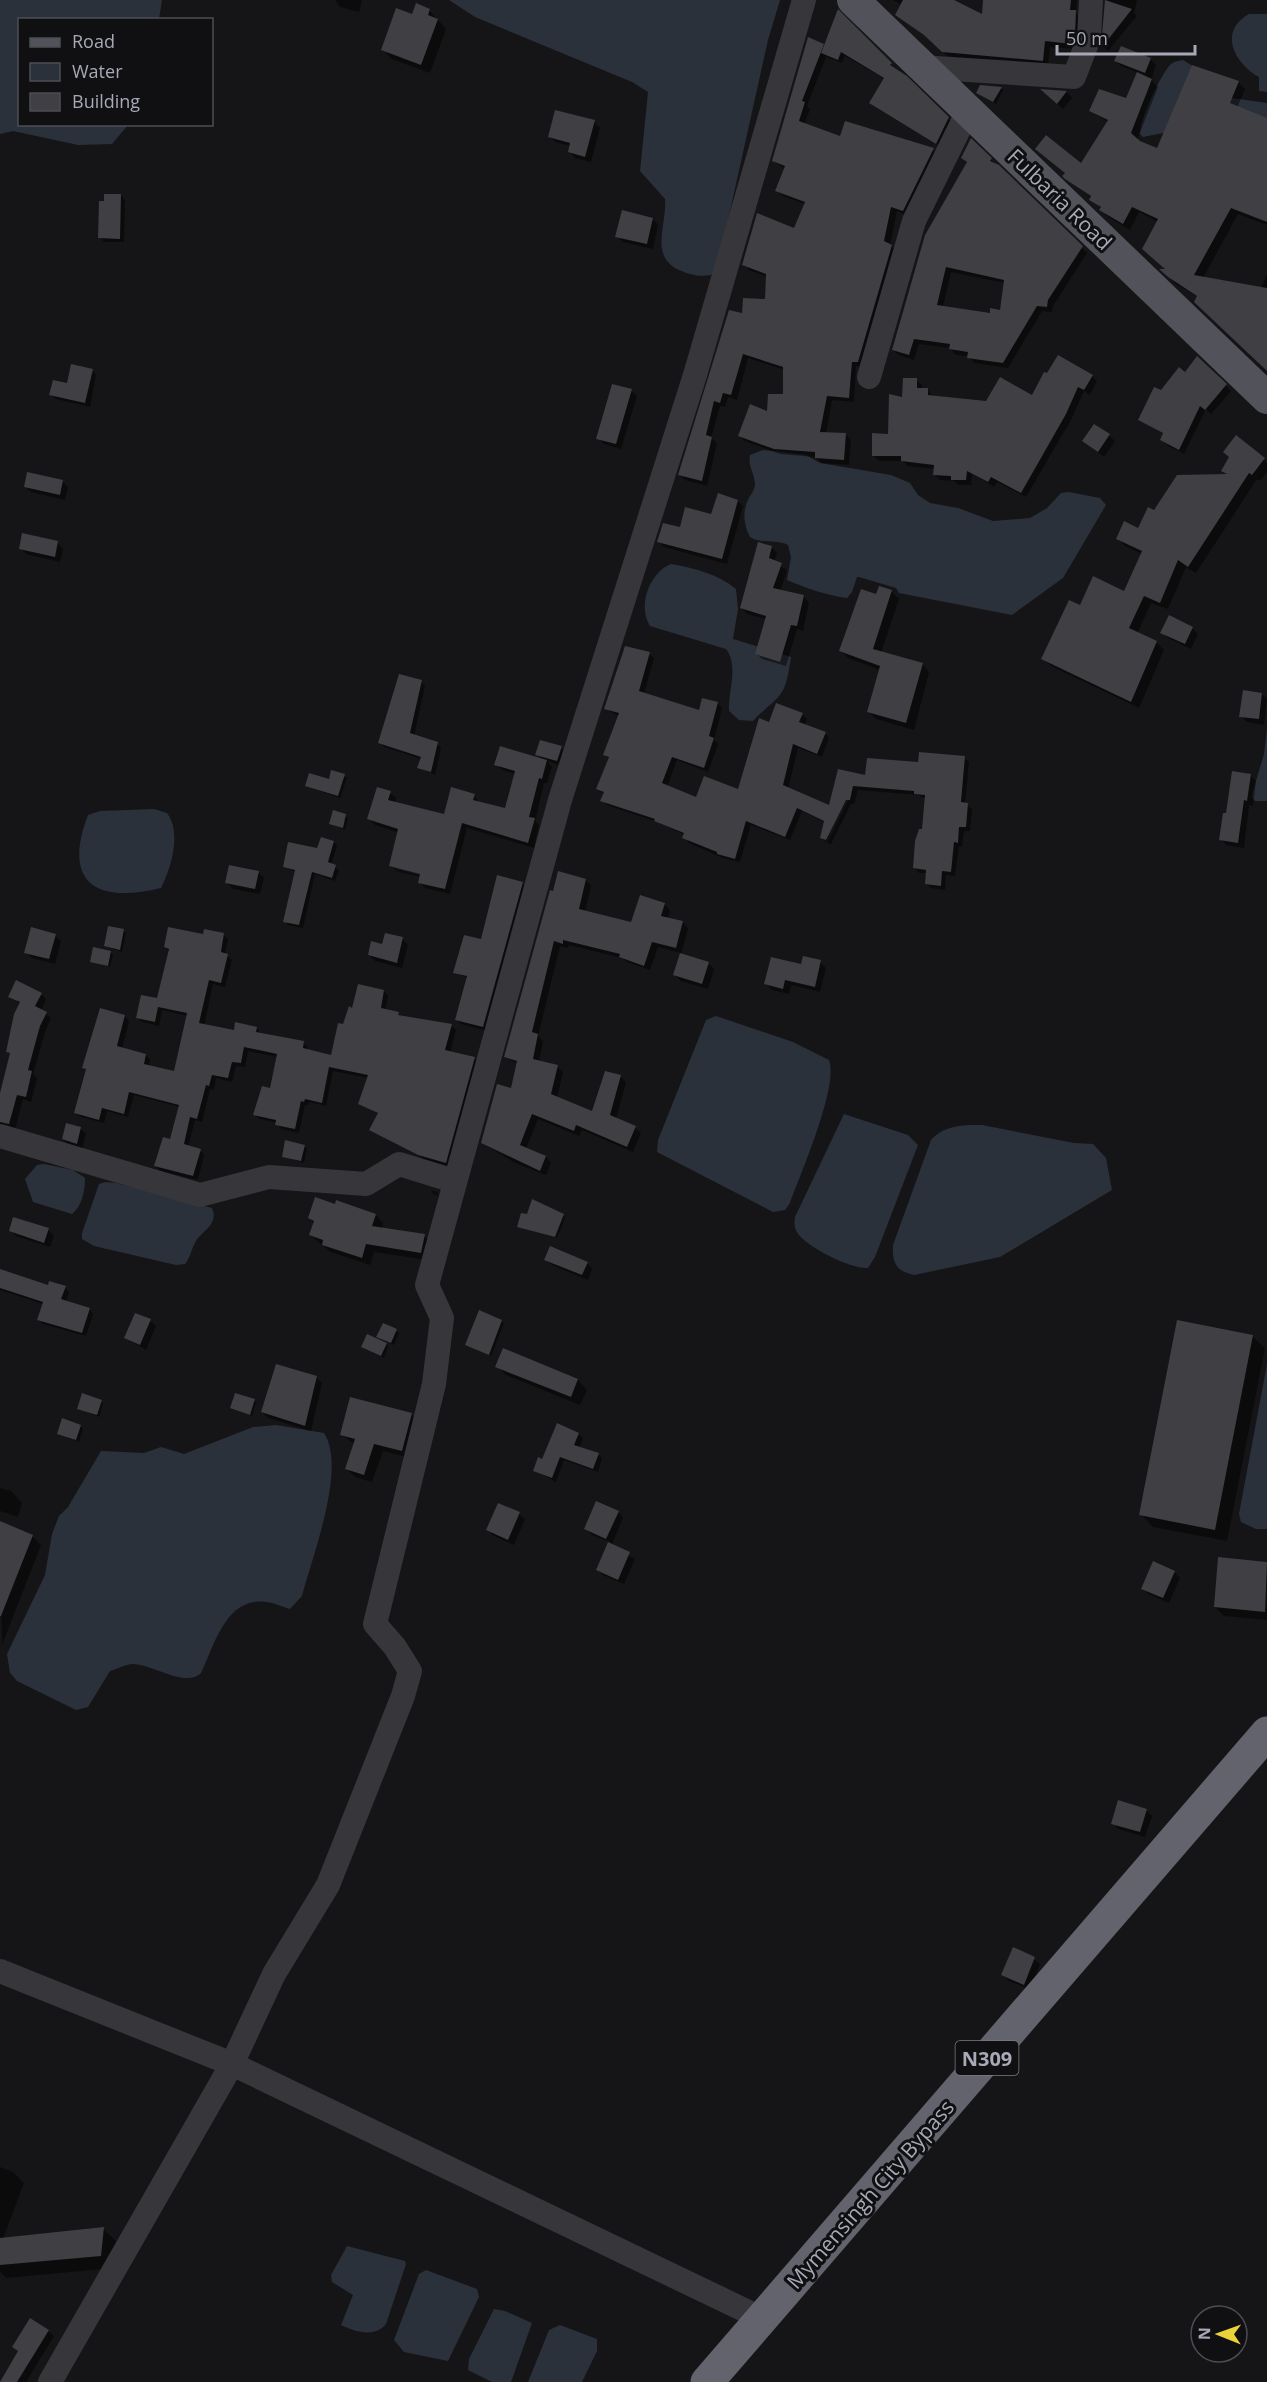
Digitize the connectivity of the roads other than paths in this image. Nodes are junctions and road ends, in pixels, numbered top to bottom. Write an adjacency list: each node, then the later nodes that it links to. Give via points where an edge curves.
1 (804, 0): 9 (street, via 694,375 560,800)
2 (853, 0): 4 (main road, Fulbaria Road)
3 (1091, 0): 4 (street, via 1089,38 1074,77)
4 (921, 67): 5 (main road, Fulbaria Road)
5 (968, 111): 6 (street, via 914,221); 7 (main road, Fulbaria Road)
6 (869, 376)
7 (1267, 398)
8 (0, 1136): 9 (street, via 200,1195 269,1177 366,1184 399,1164)
9 (454, 1181): 12 (street, via 427,1285 442,1318 434,1384 375,1624 410,1671 328,1885 274,1974)
10 (1267, 1733): 13 (highway, Mymensingh City Bypass / N309)
11 (0, 1971): 12 (street)
12 (232, 2064): 13 (street); 14 (street)
13 (763, 2319): 15 (highway, Mymensingh City Bypass / N309)
14 (50, 2382)
15 (707, 2382)

